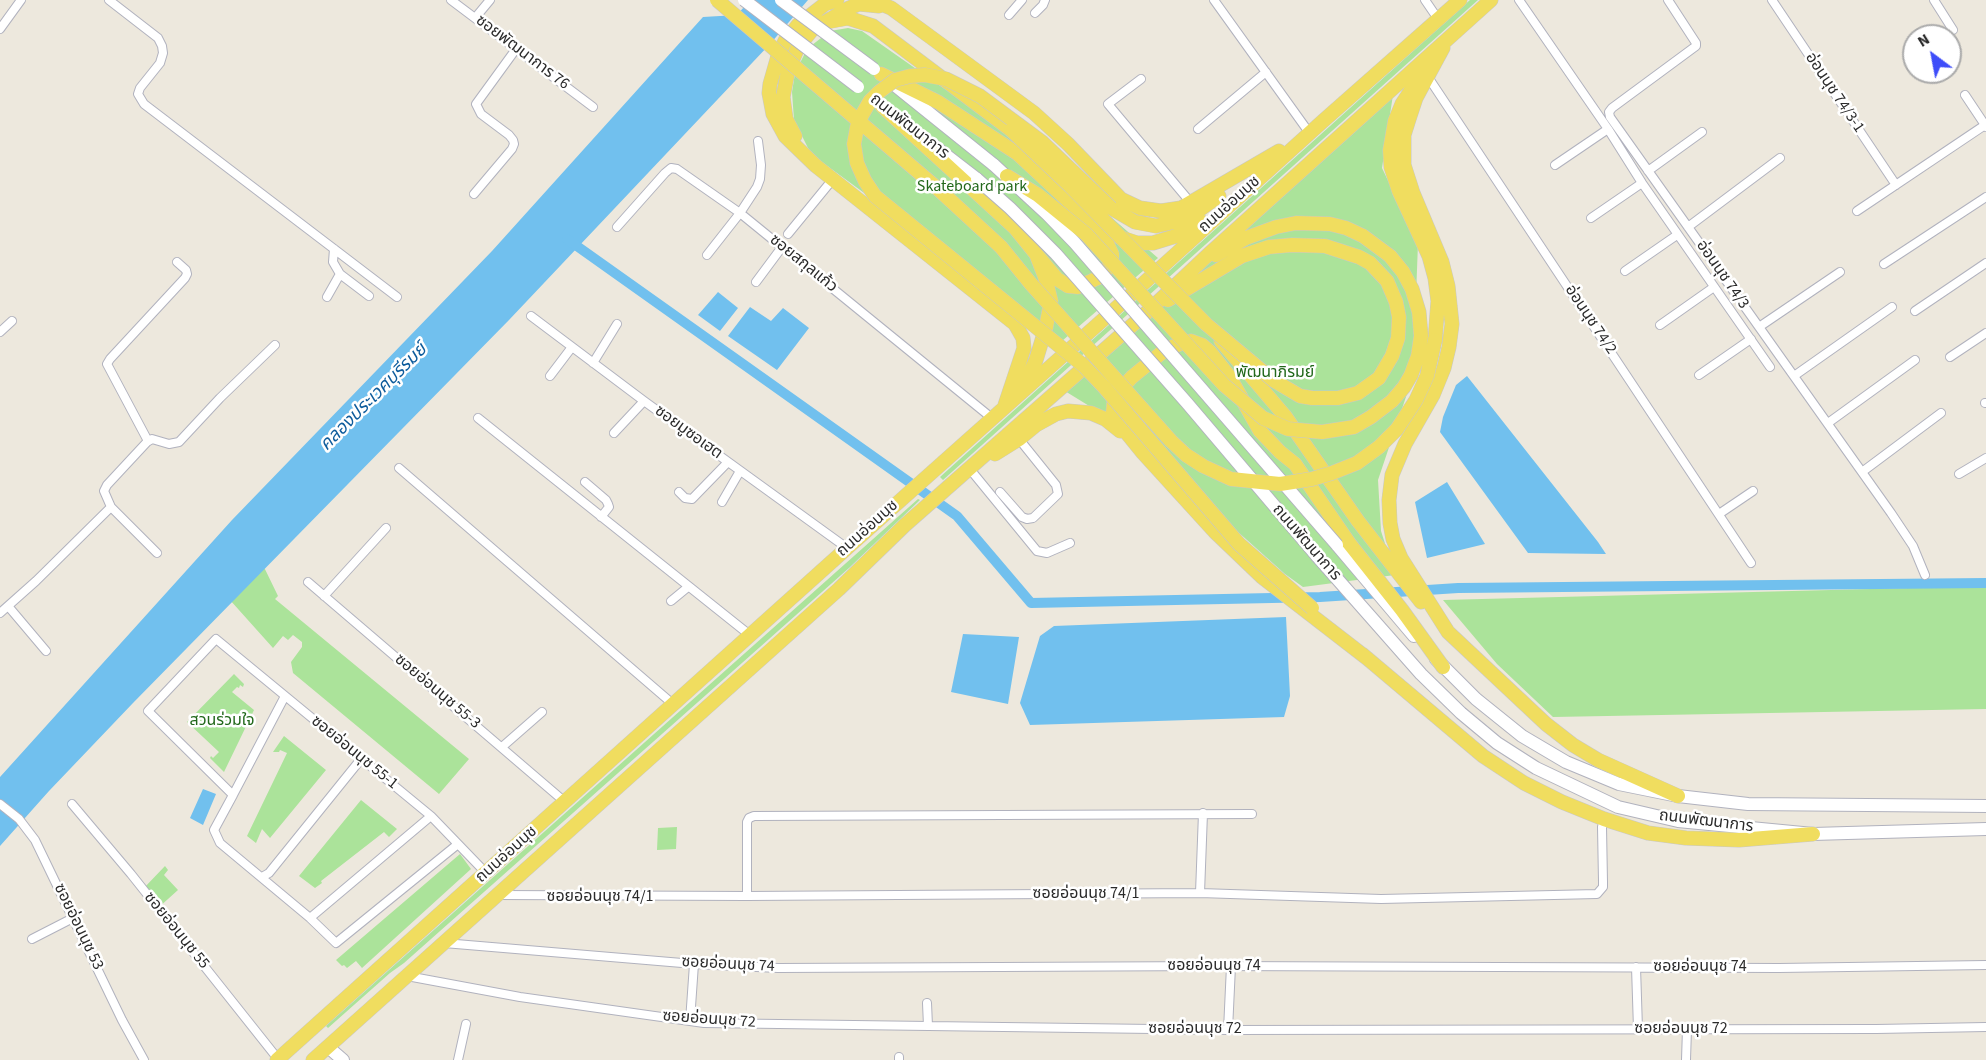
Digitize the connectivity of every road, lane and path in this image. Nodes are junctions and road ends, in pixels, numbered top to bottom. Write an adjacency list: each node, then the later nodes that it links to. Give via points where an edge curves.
1 (21, 0): 27 (street)
2 (110, 0): 65 (street, via 158,38 162,46 160,63 138,94 144,104)
3 (451, 0): 23 (street, ซอยพัฒนาการ 76)
4 (490, 0): 23 (street)
5 (717, 0): 28 (main road, bridge, via 1001,247 1186,455 1231,479 1280,484 1332,473 1379,447 1416,400 1427,376 1435,340 1435,278 1399,191 1390,150 1402,104)
6 (744, 0): 35 (main road, ถนนพัฒนาการ, bridge)
7 (781, 0): 30 (main road, ถนนพัฒนาการ, bridge)
8 (837, 0): 44 (main road, via 825,4 798,25 777,56 770,84 773,114 785,136)
9 (871, 0): 20 (main road)
10 (1022, 0): 22 (street)
11 (1045, 0): 21 (street)
12 (1214, 0): 31 (street)
13 (1425, 0): 24 (street)
14 (1460, 0): 24 (main road, ถนนอ่อนนุช)
15 (1491, 0): 28 (main road, ถนนอ่อนนุช)
16 (1519, 0): 40 (street)
17 (1668, 0): 48 (street, อ่อนนุช 74/3, via 1696,46 1609,112)
18 (1772, 0): 52 (street, อ่อนนุช 74/3-1)
19 (1934, 0): 26 (street)
20 (891, 8): 25 (main road, via 858,4); 55 (main road, via 1034,113 1122,199 1140,208 1161,211)
21 (1035, 13)
22 (1009, 15)
23 (475, 18): 29 (street, ซอยพัฒนาการ 76)
24 (1438, 19): 37 (main road, ถนนอ่อนนุช)
25 (821, 22): 44 (main road, via 798,47 784,84 786,119); 86 (main road, bridge, via 848,18 873,26 1011,130)
26 (1949, 24)
27 (0, 28)
28 (1446, 40): 32 (main road); 75 (main road, ถนนอ่อนนุช)
29 (516, 49): 36 (street, ซอยพัฒนาการ 76); 53 (street, via 476,104 481,114 509,135 514,144)
30 (877, 72): 49 (main road, ถนนพัฒนาการ, bridge); 59 (main road, via 938,102 1018,154)
31 (1266, 72): 39 (street); 41 (street)
32 (1428, 77): 124 (street, อ่อนนุช 74/2); 132 (main road, via 1404,135 1404,165 1442,262 1452,324 1437,386 1392,475 1390,524)
33 (1141, 79): 55 (street, via 1108,104)
34 (1965, 95): 38 (street)
35 (882, 106): 66 (main road, via 1016,228); 160 (main road, ถนนพัฒนาการ, bridge, via 1010,207 1056,254 1421,674 1497,742 1536,768 1618,807 1678,821)
36 (593, 107)
37 (1323, 121): 41 (main road); 47 (main road, ถนนอ่อนนุช)
38 (1985, 126): 52 (street)
39 (1198, 129)
40 (1608, 129): 46 (street); 51 (street)
41 (1308, 131): 47 (main road)
42 (1702, 132): 48 (street)
43 (758, 141): 57 (street, via 760,179)
44 (806, 156): 50 (main road)
45 (1780, 158): 61 (street)
46 (1555, 165)
47 (1266, 166): 55 (main road); 59 (main road, via 1207,219 1164,240 1137,243); 101 (main road, ถนนอ่อนนุช); 139 (main road, bridge, via 1182,220 1146,225 1111,208 1035,136 980,96 946,79 925,75 895,80 879,92 858,122 854,144 857,163 875,196 1084,366 1239,544)
48 (1648, 171): 61 (street, อ่อนนุช 74/3)
49 (1007, 176): 75 (main road, bridge, via 1086,234 1224,385 1263,418 1288,429 1322,432 1354,427 1392,401 1411,375 1418,356 1419,312 1403,272 1390,256 1346,228 1296,222 1276,227 1214,256); 133 (main road, ถนนพัฒนาการ, bridge, via 1075,243 1337,545)
50 (833, 179): 62 (street); 104 (main road, via 1021,332 1024,348)
51 (1642, 183): 58 (street); 63 (street)
52 (1896, 185): 56 (street)
53 (474, 194)
54 (1986, 197): 70 (street)
55 (1191, 203)
56 (1857, 211)
57 (740, 213): 60 (street, ซอยสกุลแก้ว, via 671,168); 64 (street, ซอยสกุลแก้ว); 67 (street)
58 (1591, 218)
59 (1089, 220): 66 (main road, via 1112,254 1112,263 1100,277 1068,286)
60 (617, 227)
61 (1688, 227): 88 (street, อ่อนนุช 74/3)
62 (788, 234)
63 (1677, 235): 71 (street); 76 (street)
64 (782, 247): 74 (street); 104 (street, ซอยสกุลแก้ว)
65 (334, 249): 73 (street, via 333,262); 79 (street)
66 (1036, 254): 101 (main road, via 1051,301 1036,360)
67 (707, 255)
68 (177, 262): 109 (street, via 186,270 185,278 107,364)
69 (1986, 263): 81 (street)
70 (1884, 264)
71 (1625, 271)
72 (1840, 272): 88 (street)
73 (340, 274): 77 (street); 78 (street)
74 (756, 282)
75 (1179, 282): 82 (main road, ถนนอ่อนนุช)
76 (1714, 287): 87 (street); 91 (street)
77 (369, 296)
78 (327, 297)
79 (397, 297)
80 (1892, 307): 100 (street)
81 (1915, 311)
82 (1145, 314): 86 (main road, bridge, via 1242,256 1292,244 1325,246 1359,257 1379,271 1393,291 1399,317 1396,346 1379,378 1358,393 1338,398 1299,396 1272,380); 113 (main road, ถนนอ่อนนุช)
83 (531, 316): 93 (street, ซอยมูซอเฮต)
84 (12, 321): 89 (street)
85 (617, 324): 96 (street)
86 (1206, 324): 132 (main road, bridge, via 1285,416 1358,521)
87 (1660, 325)
88 (1759, 327): 100 (street, อ่อนนุช 74/3)
89 (0, 332)
90 (1986, 333): 94 (street)
91 (1751, 339): 97 (street); 98 (street)
92 (275, 345): 109 (street, via 179,442)
93 (572, 347): 96 (street, ซอยมูซอเฮต); 99 (street)
94 (1950, 357)
95 (1915, 360): 106 (street)
96 (593, 363): 102 (street, ซอยมูซอเฮต)
97 (1770, 367)
98 (1699, 375)
99 (549, 376)
100 (1794, 376): 106 (street, อ่อนนุช 74/3)
101 (1021, 393): 104 (main road, ถนนอ่อนนุช)
102 (644, 401): 107 (street); 112 (street, ซอยมูซอเฮต)
103 (1941, 413): 116 (street)
104 (998, 414): 128 (main road, ถนนอ่อนนุช)
105 (478, 418): 125 (street)
106 (1828, 423): 116 (street, อ่อนนุช 74/3)
107 (614, 433)
108 (1019, 439): 110 (main road, via 1056,414 1080,411 1111,423); 113 (main road); 121 (street, via 1056,485 1058,494 1027,519)
109 (148, 441): 123 (street, via 107,485 104,491)
110 (1143, 453): 133 (main road, via 1113,413 1118,392 1166,350 1191,341 1202,345 1229,376 1260,431 1295,464); 139 (main road, via 1262,577)
111 (1986, 458): 117 (street)
112 (728, 462): 115 (street, ซอยมูซอเฮต); 120 (street, via 692,499)
113 (970, 467): 127 (street, via 1038,551 1047,553); 165 (main road, ถนนอ่อนนุช)
114 (399, 468): 145 (street)
115 (740, 471): 122 (street); 128 (street, ซอยมูซอเฮต)
116 (1862, 472): 131 (street, อ่อนนุช 74/3, via 1913,546)
117 (1959, 474)
118 (585, 482): 125 (street, via 608,504)
119 (1753, 491): 124 (street)
120 (679, 492)
121 (1000, 492)
122 (722, 502)
123 (111, 507): 129 (street); 138 (street)
124 (1719, 514): 130 (street, อ่อนนุช 74/2)
125 (601, 517): 135 (street)
126 (386, 528): 136 (street)
127 (1070, 543)
128 (847, 548): 141 (main road, ถนนอ่อนนุช)
129 (157, 553)
130 (1751, 563)
131 (1925, 575)
132 (1406, 576): 150 (main road, via 1443,625 1546,724 1598,760)
133 (1372, 580): 143 (main road)
134 (308, 582): 136 (street, ซอยอ่อนนุช 55-3)
135 (688, 586): 137 (street); 141 (street)
136 (324, 596): 147 (street, ซอยอ่อนนุช 55-3)
137 (671, 601)
138 (8, 606): 140 (street); 142 (street)
139 (1308, 609): 158 (main road, via 1483,756 1524,783)
140 (0, 613)
141 (751, 636): 145 (main road, ถนนอ่อนนุช)
142 (46, 651)
143 (1443, 667): 150 (main road, ถนนพัฒนาการ, via 1522,736 1566,762 1619,784)
144 (285, 696): 148 (street, ซอยอ่อนนุช 55-1); 149 (street); 149 (street, ซอยอ่อนนุช 55-1, via 216,639 148,711)
145 (674, 705): 151 (main road, ถนนอ่อนนุช)
146 (542, 712): 147 (street)
147 (501, 747): 151 (street, ซอยอ่อนนุช 55-3)
148 (361, 759): 157 (street, ซอยอ่อนนุช 55-1); 163 (street)
149 (233, 795): 163 (street, via 214,830 220,843)
150 (1678, 796): 154 (main road, ถนนพัฒนาการ, via 1748,804)
151 (566, 802): 162 (main road, ถนนอ่อนนุช)
152 (0, 804): 167 (street, ซอยอ่อนนุช 53, via 19,819 35,840)
153 (72, 804): 187 (street, ซอยอ่อนนุช 55)
154 (1986, 806)
155 (1203, 813): 156 (street); 164 (street); 166 (street, via 754,816 747,822)
156 (1252, 814)
157 (431, 816): 161 (street, ซอยอ่อนนุช 55-1); 168 (street)
158 (1604, 819): 160 (main road, via 1648,834 1686,838 1739,840); 164 (street, ซอยอ่อนนุช 74/1, via 1603,887 1597,894 1381,899)
159 (1986, 829): 160 (main road, ถนนพัฒนาการ)
160 (1813, 834)
161 (458, 844): 162 (street, ซอยอ่อนนุช 55-1); 168 (street, via 336,943)
162 (486, 873): 181 (main road, ถนนอ่อนนุช)
163 (262, 877): 168 (street)
164 (1200, 893): 166 (street, ซอยอ่อนนุช 74/1)
165 (497, 896): 166 (street, ซอยอ่อนนุช 74/1); 170 (main road, ถนนอ่อนนุช)
166 (747, 896)
167 (73, 918): 169 (street); 186 (street, ซอยอ่อนนุช 53)
168 (310, 918)
169 (32, 939)
170 (444, 942): 171 (street, ซอยอ่อนนุช 74); 175 (main road, ถนนอ่อนนุช)
171 (694, 964): 173 (street, ซอยอ่อนนุช 74, via 778,968); 177 (street)
172 (1986, 965): 174 (street, ซอยอ่อนนุช 74)
173 (1231, 966): 174 (street, ซอยอ่อนนุช 74); 184 (street)
174 (1636, 967): 182 (street)
175 (407, 976): 177 (street, ซอยอ่อนนุช 72); 185 (main road, ถนนอ่อนนุช)
176 (927, 1003): 179 (street)
177 (690, 1021): 179 (street, ซอยอ่อนนุช 72)
178 (466, 1024): 190 (street)
179 (928, 1026): 184 (street, ซอยอ่อนนุช 72)
180 (1986, 1027): 183 (street, ซอยอ่อนนุช 72)
181 (312, 1029): 185 (main road); 187 (main road, ถนนอ่อนนุช)
182 (1638, 1029): 183 (street, ซอยอ่อนนุช 72); 184 (street, ซอยอ่อนนุช 72)
183 (1687, 1029): 191 (street)
184 (1228, 1030)
185 (328, 1047): 188 (main road, ถนนอ่อนนุช); 189 (main road)
186 (144, 1060)
187 (278, 1060)
188 (313, 1060)
189 (343, 1060)
190 (458, 1060)
191 (1686, 1060)

